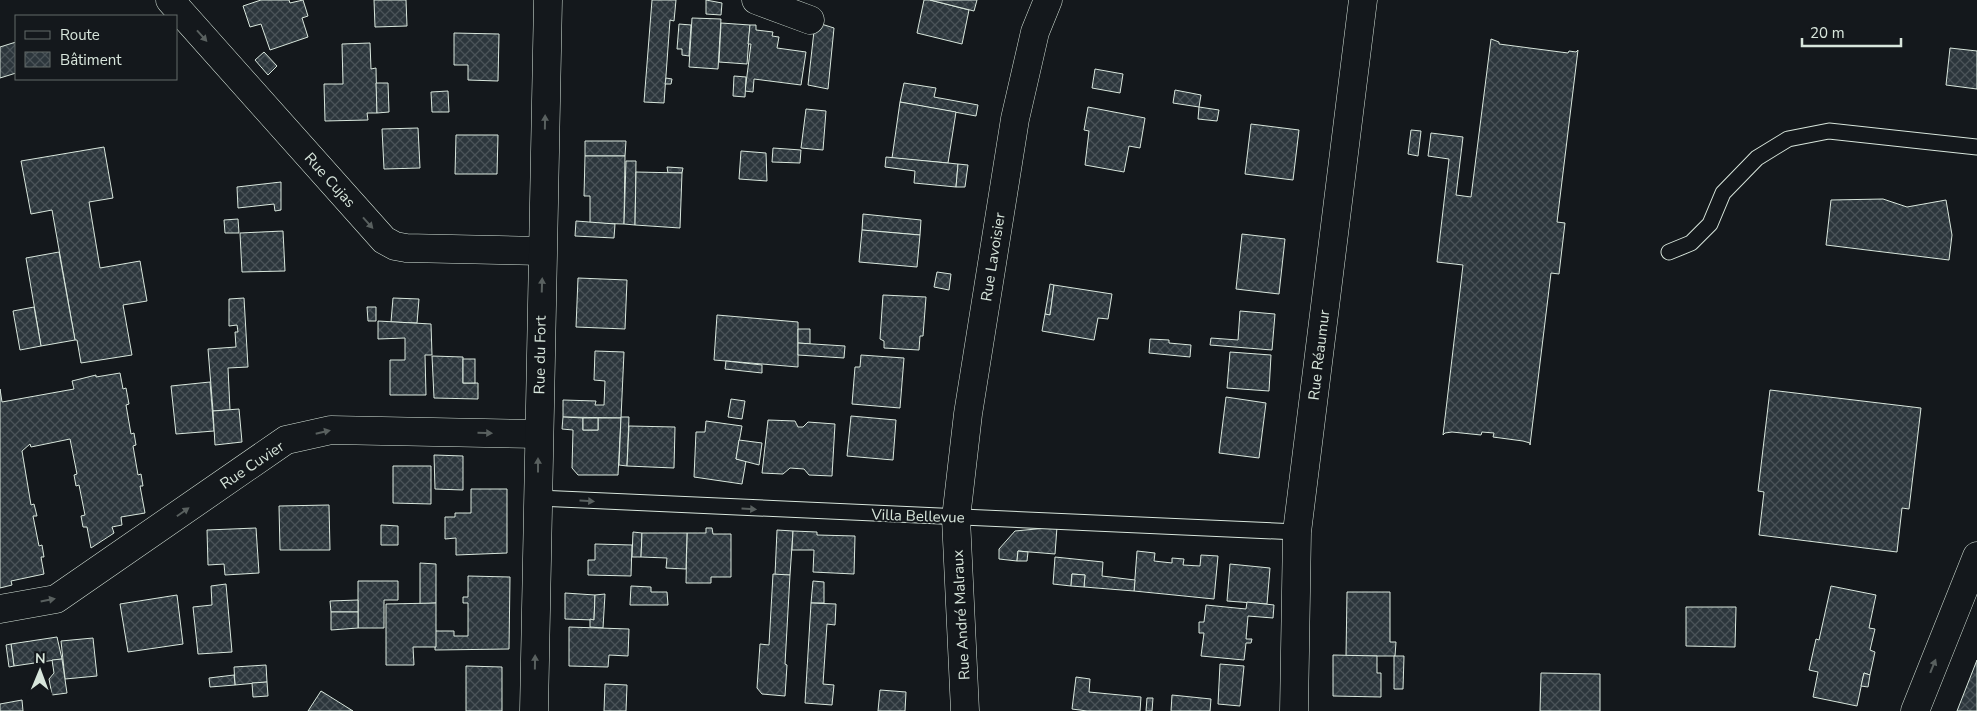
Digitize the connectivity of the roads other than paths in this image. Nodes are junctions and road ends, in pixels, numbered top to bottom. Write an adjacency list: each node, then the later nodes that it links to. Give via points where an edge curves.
1 (170, 0): 8 (street, Rue Cujas, one-way to 8, via 384,240 406,248)
2 (548, 0): 8 (street, Rue du Fort, one-way to 2)
3 (756, 0): 6 (street)
4 (1048, 0): 12 (street, Rue Lavoisier, via 1035,32 1015,119 968,414)
5 (1363, 0): 13 (street, Rue Réaumur)
6 (810, 20)
7 (1977, 147): 9 (lane, via 1829,131 1788,138 1757,158 1723,193 1710,224 1691,243)
8 (542, 251): 10 (street, Rue du Fort, one-way to 8)
9 (1669, 252)
10 (538, 434): 11 (street, Rue du Fort, one-way to 10); 15 (street, Rue Cuvier, one-way to 10, via 56,599 286,440 331,430)
11 (538, 498): 12 (lane, Villa Bellevue, one-way to 12); 16 (street, Rue du Fort, one-way to 11)
12 (956, 518): 13 (lane, Villa Bellevue); 17 (street, Rue André Malraux)
13 (1297, 532): 18 (street, Rue Réaumur)
14 (1977, 556): 19 (street, one-way to 14)
15 (0, 609)
16 (534, 711)
17 (965, 711)
18 (1294, 711)
19 (1915, 711)

